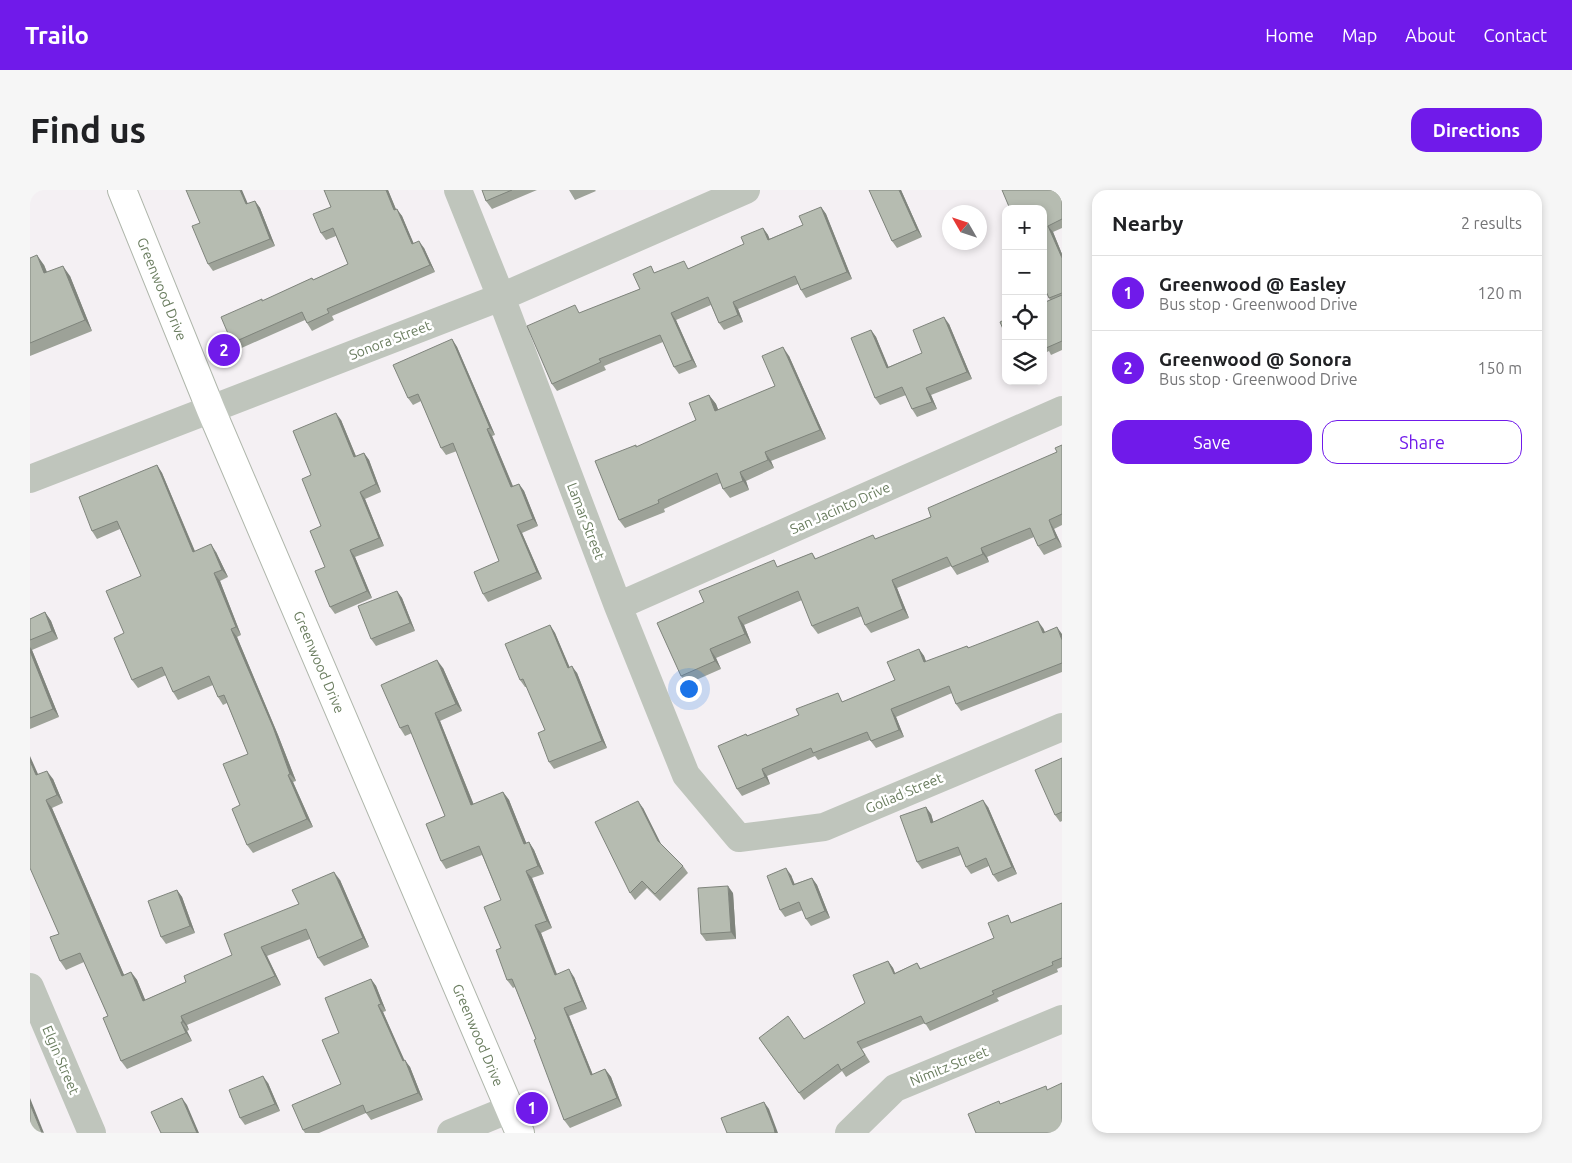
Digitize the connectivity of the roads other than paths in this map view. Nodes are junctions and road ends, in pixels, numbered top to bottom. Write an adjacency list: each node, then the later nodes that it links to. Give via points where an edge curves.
1 (122, 190): 5 (main road, Greenwood Drive)
2 (458, 190): 4 (street, Lamar Street)
3 (746, 190): 4 (street, Sonora Street)
4 (501, 297): 5 (street, Sonora Street); 8 (street, Lamar Street)
5 (211, 410): 7 (street, Sonora Street); 13 (main road, Greenwood Drive)
6 (1062, 410): 8 (street, San Jacinto Drive)
7 (30, 479)
8 (618, 606): 10 (street, Lamar Street, via 686,775)
9 (1062, 727): 10 (street, Goliad Street, via 824,827)
10 (739, 838)
11 (30, 987): 14 (street, Elgin Street)
12 (1062, 1019): 16 (street, Nimitz Street, via 895,1088)
13 (515, 1121): 15 (street)
14 (92, 1133)
15 (451, 1133)
16 (849, 1133)

